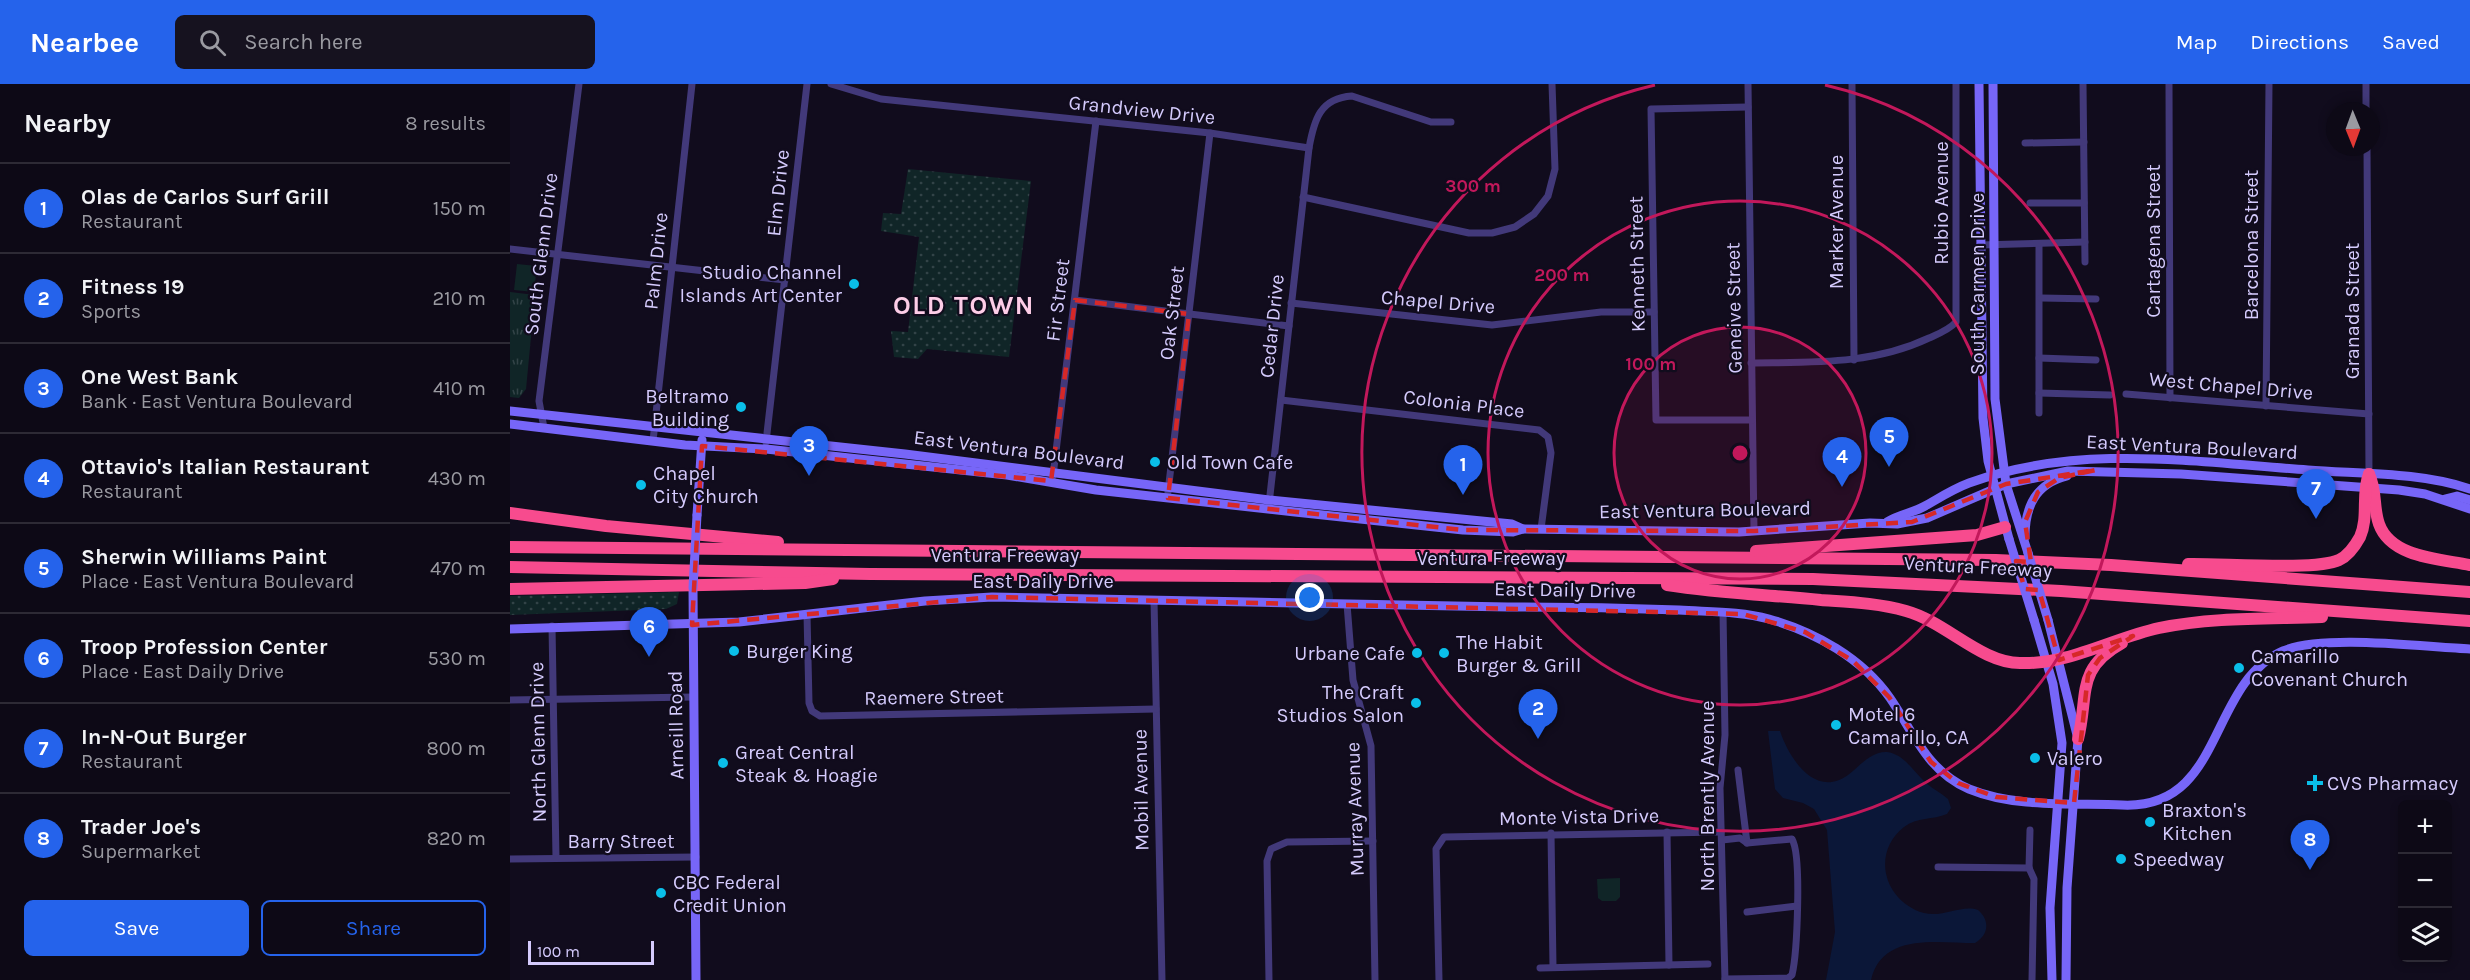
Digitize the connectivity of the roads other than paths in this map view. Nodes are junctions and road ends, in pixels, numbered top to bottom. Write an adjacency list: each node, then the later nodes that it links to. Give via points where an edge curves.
1 (579, 84): 32 (street, South Glenn Drive)
2 (692, 84): 34 (street, Palm Drive)
3 (807, 84): 35 (street, Elm Drive)
4 (831, 84): 17 (street, Grandview Drive, via 881,99)
5 (1552, 84): 24 (street, via 1554,182 1539,209 1515,227 1492,234 1469,233)
6 (1748, 84): 16 (street, Geneive Street)
7 (1852, 84): 44 (street, Marker Avenue)
8 (1956, 84): 44 (street, Rubio Avenue, via 1956,322 1919,343)
9 (1979, 84): 29 (main road, South Carmen Drive)
10 (1993, 84): 30 (main road, South Carmen Drive)
11 (2083, 84): 21 (street)
12 (2169, 84): 50 (street, Cartagena Street)
13 (2269, 84): 52 (street, Barcelona Street)
14 (2366, 84): 15 (street)
15 (2366, 102)
16 (1748, 107): 40 (street, Kenneth Street, via 1651,109); 46 (street, Geneive Street)
17 (1096, 122): 19 (street, Grandview Drive); 38 (street, Fir Street)
18 (1451, 122): 22 (street, Cedar Drive, via 1431,122 1360,97 1340,97 1328,102 1316,117)
19 (1210, 134): 22 (street, Grandview Drive); 41 (street, Oak Street)
20 (2025, 142): 21 (street)
21 (2084, 142): 26 (street)
22 (1309, 148): 24 (street, Cedar Drive)
23 (2367, 156): 55 (street, Granada Street)
24 (1303, 196): 39 (street, Cedar Drive)
25 (2030, 203): 26 (street)
26 (2084, 203): 27 (street)
27 (2085, 242): 28 (street); 33 (street)
28 (2039, 244): 30 (street); 36 (street)
29 (1980, 245): 30 (street); 68 (main road, South Carmen Drive, via 1981,399)
30 (1995, 245): 66 (main road, South Carmen Drive, via 1995,399)
31 (510, 249): 32 (street)
32 (557, 254): 34 (street); 56 (street, South Glenn Drive, via 539,403)
33 (2085, 262)
34 (672, 268): 35 (street); 60 (street, Palm Drive)
35 (785, 280): 63 (street, Elm Drive)
36 (2041, 298): 37 (street); 43 (street)
37 (2096, 299)
38 (1074, 300): 41 (street); 69 (street, Fir Street)
39 (1291, 303): 40 (street, Chapel Drive, via 1485,325 1601,312); 42 (street, Cedar Drive)
40 (1654, 312): 57 (street, Kenneth Street, via 1656,420)
41 (1189, 314): 42 (street); 74 (street, Oak Street)
42 (1288, 326): 51 (street, Cedar Drive)
43 (2039, 358): 45 (street); 47 (street)
44 (1854, 360): 46 (street)
45 (2096, 360)
46 (1751, 363): 57 (street, Geneive Street)
47 (2039, 393): 49 (street); 54 (street)
48 (2126, 394): 50 (street, West Chapel Drive)
49 (2110, 395)
50 (2170, 398): 52 (street, West Chapel Drive)
51 (1281, 400): 77 (street, Cedar Drive); 81 (street, Colonia Place, via 1539,430 1548,437 1551,453)
52 (2266, 406): 55 (street, West Chapel Drive)
53 (510, 411): 56 (main road, East Ventura Boulevard)
54 (2039, 413)
55 (2369, 414): 67 (street, Granada Street)
56 (541, 415): 59 (street, South Glenn Drive); 60 (main road, East Ventura Boulevard)
57 (1752, 420): 82 (street, Geneive Street)
58 (510, 424): 59 (main road)
59 (544, 428): 62 (main road, East Ventura Boulevard)
60 (654, 428): 61 (main road, East Ventura Boulevard); 62 (street, Palm Drive)
61 (703, 433): 63 (main road, East Ventura Boulevard); 64 (main road, Arneill Road)
62 (653, 441): 64 (main road, East Ventura Boulevard)
63 (766, 444): 64 (main road, East Ventura Boulevard); 69 (main road, East Ventura Boulevard)
64 (702, 446): 101 (main road, Arneill Road, bridge)
65 (2096, 470): 70 (main road, East Ventura Boulevard, via 2057,473); 71 (main road, East Ventura Boulevard); 84 (main road, via 2059,478 2038,492 2026,514)
66 (2004, 473): 67 (main road, East Ventura Boulevard, via 2076,459 2108,458); 68 (main road, East Ventura Boulevard); 70 (main road, South Carmen Drive)
67 (2369, 474): 71 (highway); 73 (main road, East Ventura Boulevard)
68 (1992, 476): 72 (main road, South Carmen Drive); 80 (main road, East Ventura Boulevard)
69 (1053, 477): 74 (main road, East Ventura Boulevard)
70 (2006, 484): 72 (main road, East Ventura Boulevard); 84 (main road, South Carmen Drive)
71 (2370, 487): 75 (main road, East Ventura Boulevard); 88 (highway, via 2379,524 2397,546); 89 (highway, via 2360,536 2348,554 2328,564)
72 (1995, 488): 80 (main road, East Ventura Boulevard, via 1927,518); 83 (main road, South Carmen Drive)
73 (2470, 489)
74 (1168, 493): 77 (main road, East Ventura Boulevard)
75 (2445, 499): 76 (main road, via 2457,496); 78 (main road, East Ventura Boulevard)
76 (2470, 500)
77 (1269, 504): 81 (main road, East Ventura Boulevard, via 1503,523)
78 (2470, 509)
79 (510, 513): 86 (highway)
80 (1887, 522): 82 (main road, East Ventura Boulevard)
81 (1541, 530): 82 (main road, East Ventura Boulevard)
82 (1754, 531)
83 (2007, 533): 87 (highway, via 1808,545); 106 (main road, South Carmen Drive, bridge, via 2034,620)
84 (2025, 540): 106 (main road, South Carmen Drive, bridge, via 2048,620)
85 (510, 547): 86 (highway, Ventura Freeway)
86 (833, 549): 87 (highway, Ventura Freeway)
87 (1703, 556): 89 (highway, Ventura Freeway, via 1996,560)
88 (2470, 565)
89 (2111, 566): 94 (highway, Ventura Freeway)
90 (510, 567): 91 (highway, Ventura Freeway)
91 (870, 574): 92 (highway, Ventura Freeway); 93 (highway, via 805,583)
92 (1626, 578): 99 (highway, Ventura Freeway, via 1921,583); 106 (highway, via 1886,606 1932,620 2005,662)
93 (510, 589)
94 (2470, 592)
95 (1154, 600): 96 (main road, East Daily Drive); 98 (main road, East Daily Drive, via 966,598); 110 (street, Mobil Avenue)
96 (1347, 604): 97 (main road, East Daily Drive); 119 (street, Murray Avenue, via 1353,680 1371,746)
97 (1723, 612): 113 (main road, East Daily Drive, via 1762,617 1789,626 1846,656 1882,688 1931,762 1958,783 1996,797); 118 (street, North Brently Avenue)
98 (807, 614): 101 (main road, East Daily Drive); 110 (street, Raemere Street, via 809,703 820,716)
99 (2392, 616): 100 (highway, Ventura Freeway); 104 (highway, via 2206,621)
100 (2470, 621)
101 (692, 624): 102 (main road, East Daily Drive); 107 (main road, Arneill Road)
102 (552, 626): 103 (main road, East Daily Drive); 109 (street, North Glenn Drive)
103 (510, 629)
104 (2133, 636): 106 (highway); 111 (highway, via 2110,650 2091,669)
105 (2470, 649): 114 (main road, East Daily Drive, via 2322,642 2284,651 2259,664 2242,684 2203,763 2179,789 2140,805)
106 (2053, 661): 111 (main road); 113 (main road, via 2061,725)
107 (693, 697): 109 (street); 121 (main road, Arneill Road)
108 (510, 700): 109 (street)
109 (554, 700): 122 (street, North Glenn Drive)
110 (1156, 709): 133 (street, Mobil Avenue)
111 (2078, 739): 114 (main road)
112 (1738, 770): 120 (street)
113 (2057, 802): 114 (main road, East Daily Drive); 139 (main road, via 2050,908)
114 (2074, 802): 140 (main road, via 2067,888)
115 (2030, 830): 125 (street)
116 (1667, 832): 117 (street, Monte Vista Drive); 118 (street, Monte Vista Drive); 129 (street)
117 (1551, 833): 130 (street); 136 (street, Monte Vista Drive, via 1451,835 1439,841)
118 (1722, 836): 120 (street, Monte Vista Drive); 137 (street, North Brently Avenue)
119 (1373, 841): 134 (street, via 1287,842 1271,849 1267,861); 135 (street, Murray Avenue)
120 (1747, 843): 126 (street, Monte Vista Drive, via 1791,839 1797,856)
121 (696, 857): 122 (street, Barry Street); 132 (main road, Arneill Road)
122 (556, 858): 123 (street, Barry Street)
123 (510, 859)
124 (1938, 867): 125 (street)
125 (2029, 868): 138 (street, via 2034,879)
126 (1797, 906): 127 (street); 137 (street, via 1792,975)
127 (1747, 912)
128 (1708, 964): 129 (street)
129 (1669, 965): 130 (street)
130 (1552, 967): 131 (street)
131 (1540, 968)
132 (696, 980)
133 (1162, 980)
134 (1269, 980)
135 (1375, 980)
136 (1439, 980)
137 (1725, 980)
138 (2032, 980)
139 (2052, 980)
140 (2066, 980)

